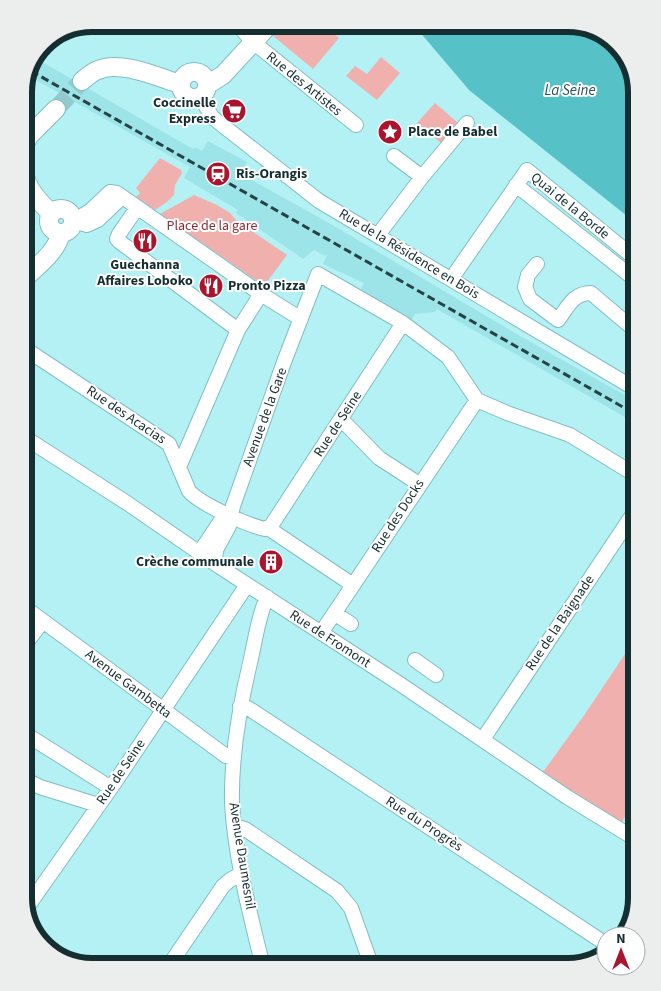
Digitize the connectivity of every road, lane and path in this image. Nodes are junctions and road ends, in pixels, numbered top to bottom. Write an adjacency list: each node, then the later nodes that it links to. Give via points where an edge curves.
1 (245, 33): 3 (street, Rue des Artistes)
2 (262, 33): 3 (main road)
3 (253, 42): 5 (main road, via 223,75); 9 (street, Rue des Artistes)
4 (82, 81): 5 (main road, via 96,70 108,66 180,84 184,76 194,72 203,76)
5 (203, 91): 7 (street, Rue de la Résidence en Bois, via 207,110)
6 (56, 109): 10 (main road)
7 (218, 122): 12 (street, via 217,130); 18 (street, Rue de la Résidence en Bois, via 314,198)
8 (467, 123): 13 (street)
9 (356, 125)
10 (33, 132)
11 (394, 156): 13 (street)
12 (256, 160)
13 (422, 177): 18 (street)
14 (516, 185): 19 (street, Quai de la Borde, via 527,170); 22 (street); 23 (street)
15 (33, 192): 17 (main road, via 51,213 57,209 71,213)
16 (137, 208): 17 (street, via 116,195); 24 (street); 29 (street, via 119,234 120,242)
17 (67, 227): 21 (main road, via 52,252)
18 (378, 236): 32 (street, Rue de la Résidence en Bois)
19 (628, 253)
20 (537, 264): 27 (street, via 525,286 530,299)
21 (33, 270)
22 (456, 272)
23 (628, 274)
24 (261, 294): 25 (street); 29 (street)
25 (300, 318): 28 (street, Avenue de la Gare, via 318,274); 39 (street, Avenue de la Gare)
26 (628, 319): 27 (street, via 591,293 582,293)
27 (558, 320): 31 (street, via 551,331)
28 (403, 323): 33 (street, via 448,357); 34 (street, Rue de Seine)
29 (238, 330): 36 (street)
30 (33, 354): 36 (street, Rue des Acacias, via 169,444)
31 (628, 379)
32 (628, 385)
33 (477, 400): 37 (street, via 570,435); 38 (street, Rue des Docks)
34 (341, 419): 38 (street, via 379,458); 41 (street, Rue de Seine)
35 (33, 442): 42 (street, Rue de Fromont)
36 (179, 467): 39 (street, Rue des Acacias, via 194,496)
37 (628, 470)
38 (419, 484): 45 (street, Rue des Docks)
39 (230, 515): 41 (street); 42 (street, Avenue de la Gare, via 220,522); 43 (street, via 229,526 216,550)
40 (628, 522): 58 (street, Rue de la Baignade)
41 (268, 528): 45 (street)
42 (200, 552): 43 (street, Rue de Fromont)
43 (215, 563): 44 (street, Rue de Fromont)
44 (247, 585): 46 (street, Rue de Fromont); 56 (street, Rue de Seine)
45 (353, 585): 47 (street, Rue des Docks)
46 (267, 597): 51 (street, Rue de Fromont); 55 (street, Avenue Daumesnil)
47 (334, 613): 50 (street); 51 (street, Rue des Docks)
48 (33, 614): 49 (street, Avenue Gambetta)
49 (43, 621): 52 (street); 56 (street, Avenue Gambetta)
50 (351, 624)
51 (321, 633): 58 (street, Rue de Fromont)
52 (33, 634)
53 (415, 660): 54 (street)
54 (436, 675)
55 (240, 706): 59 (street, Avenue Daumesnil); 67 (street, Rue du Progrès, via 248,708)
56 (162, 710): 59 (street, Avenue Gambetta, via 226,756); 61 (street, Rue de Seine)
57 (33, 739): 61 (street)
58 (483, 739): 64 (street, Rue de Fromont)
59 (234, 758): 63 (street, Avenue Daumesnil)
60 (33, 784): 62 (street)
61 (111, 788): 62 (street, Rue de Seine)
62 (98, 805): 66 (street, Rue de Seine)
63 (234, 826): 65 (street, Avenue Daumesnil); 70 (street, via 245,828 338,891 351,908)
64 (628, 834)
65 (241, 874): 68 (street, via 223,886); 69 (street, Avenue Daumesnil)
66 (33, 899)
67 (596, 937)
68 (174, 958)
69 (261, 958)
70 (369, 958)

